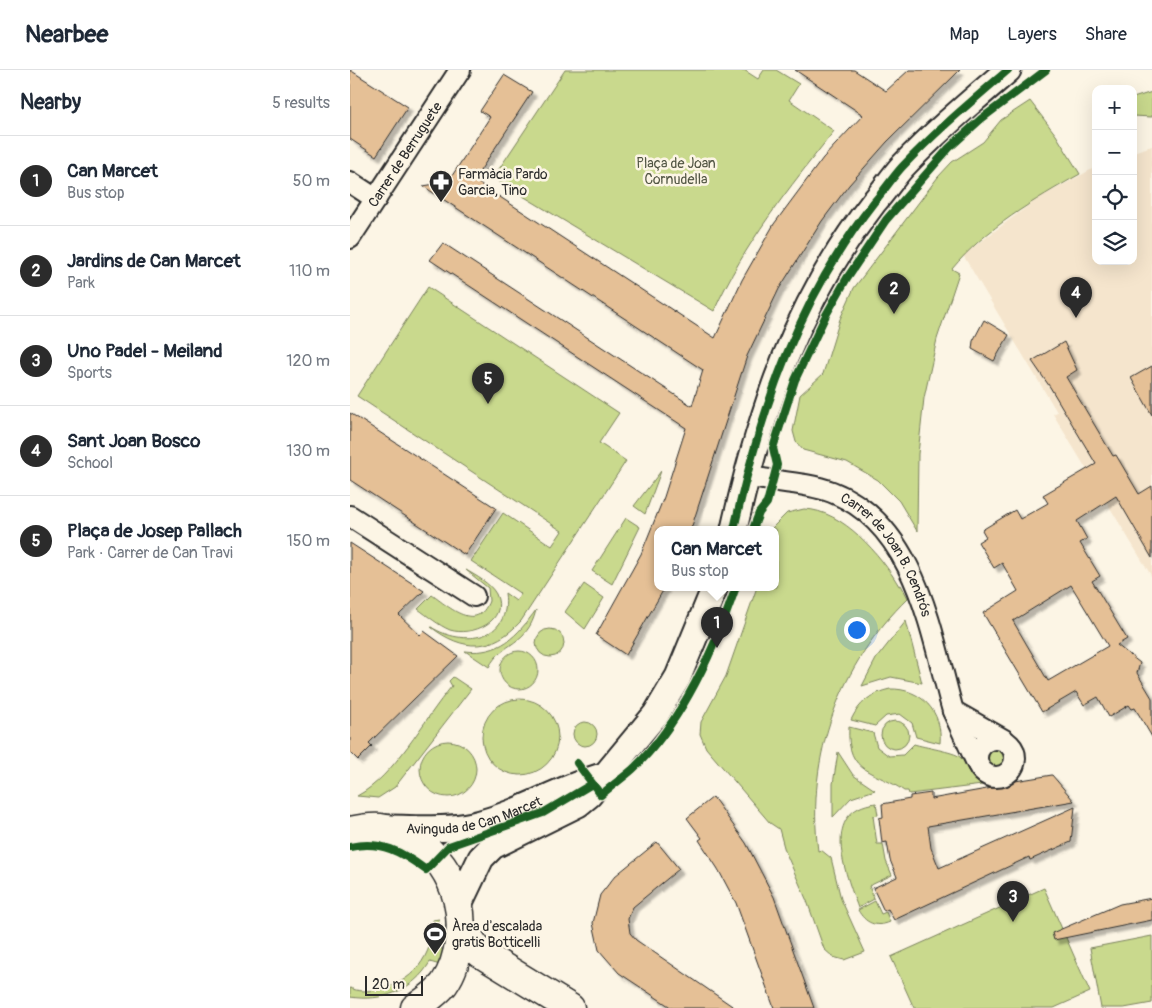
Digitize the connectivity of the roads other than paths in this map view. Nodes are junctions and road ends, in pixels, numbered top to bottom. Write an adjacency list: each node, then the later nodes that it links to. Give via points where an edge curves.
1 (460, 70): 4 (street, Carrer de Berruguete)
2 (1008, 70): 6 (street, via 902,168 852,232 815,292 783,360)
3 (350, 182): 4 (street)
4 (376, 199): 5 (street, Carrer de Berruguete)
5 (350, 238)
6 (746, 476): 8 (street); 11 (street, Carrer de Joan B. Cendrós, via 808,485 834,493 865,512 890,537 916,582)
7 (350, 516): 10 (street)
8 (735, 526)
9 (713, 591): 14 (street, Avinguda de Can Marcet, via 678,676 656,714)
10 (474, 596)
11 (953, 711): 12 (street); 13 (street, Carrer de Joan B. Cendrós)
12 (1004, 740): 13 (street, via 991,739 981,745); 13 (street, Carrer de Joan B. Cendrós, via 1010,743 1015,755 1015,762 1008,773 990,776)
13 (978, 763)
14 (604, 776): 15 (street, Avinguda de Can Marcet, via 473,824 453,828); 16 (street, Avinguda de Can Marcet, via 578,804 494,846 481,858)
15 (360, 829): 16 (main road, via 416,841 433,854 450,877)
16 (460, 915): 17 (main road, via 458,950 452,971 429,999); 18 (main road, via 480,953)
17 (415, 1008)
18 (570, 1008)

